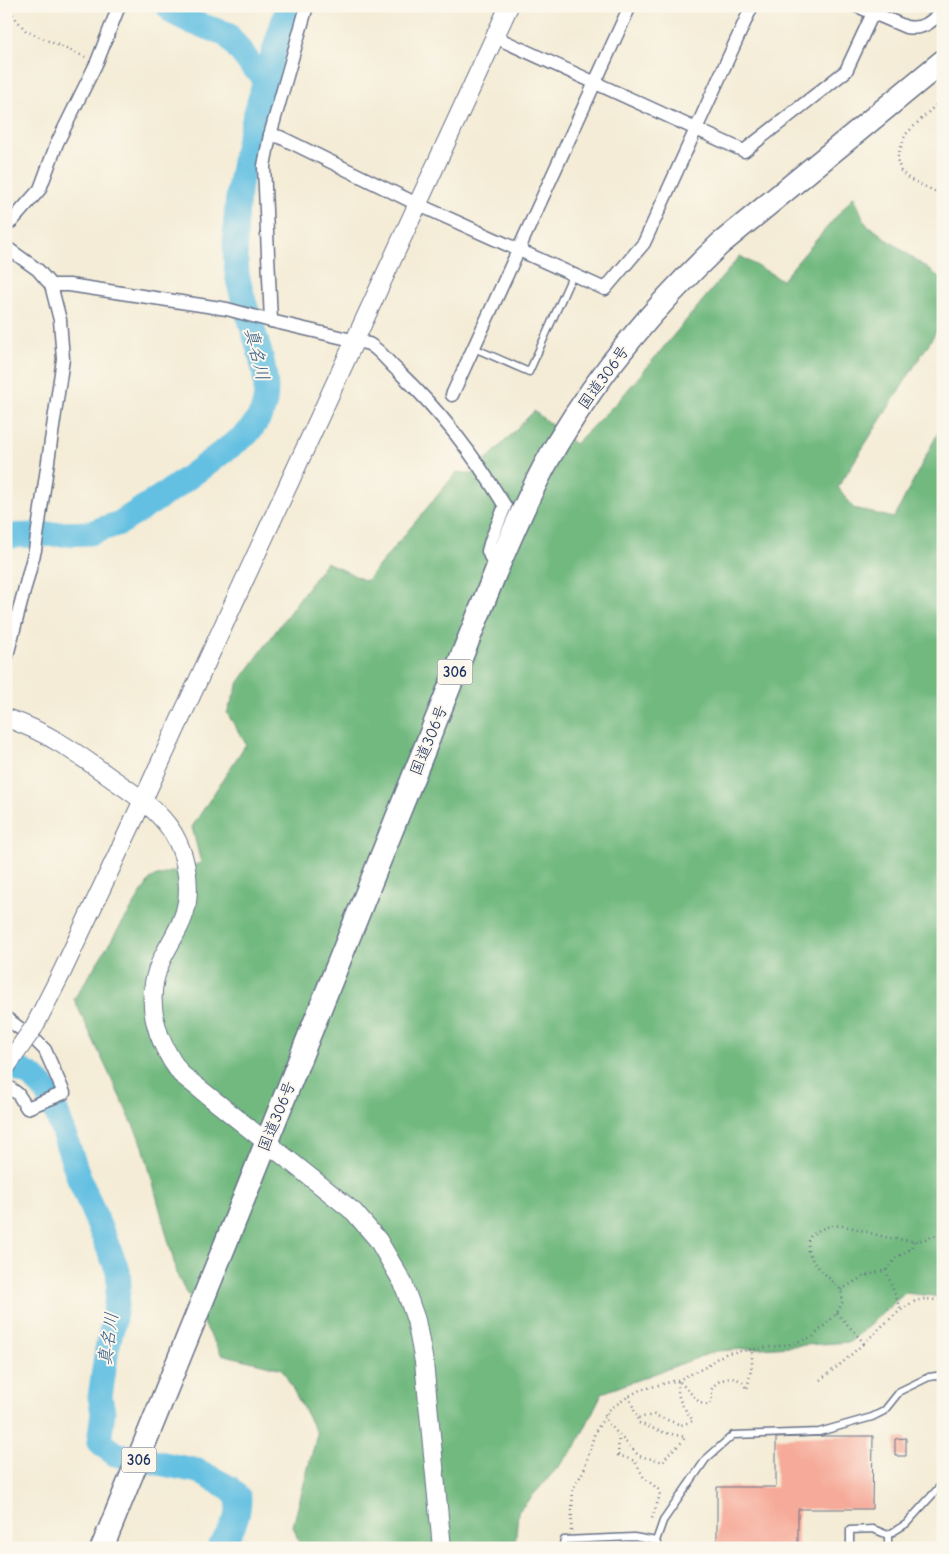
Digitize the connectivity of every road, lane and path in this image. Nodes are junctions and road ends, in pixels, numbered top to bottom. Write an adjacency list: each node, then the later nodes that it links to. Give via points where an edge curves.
1 (307, 6): 16 (street)
2 (509, 6): 10 (street)
3 (630, 6): 13 (street)
4 (752, 6): 15 (street)
5 (857, 6): 9 (street)
6 (6, 7): 12 (path, via 26,32)
7 (117, 9): 12 (street)
8 (943, 11): 9 (street, via 927,25 912,28)
9 (872, 13): 15 (street, via 846,71 744,151)
10 (495, 37): 13 (street); 18 (street)
11 (943, 61): 28 (highway, 国道306号 / 306, via 720,244 662,301 612,362 556,445)
12 (97, 62): 19 (street, via 57,143 40,189)
13 (595, 83): 15 (street); 21 (street)
14 (943, 98): 17 (path, via 905,135 898,159 901,171 909,179)
15 (697, 130): 22 (street, via 644,242 605,289)
16 (270, 135): 18 (street); 24 (street, via 264,166)
17 (943, 195)
18 (417, 204): 21 (street); 25 (street)
19 (6, 225)
20 (6, 247): 23 (street, via 38,270)
21 (518, 250): 22 (street); 26 (street)
22 (573, 274): 26 (lane, via 529,372)
23 (51, 285): 24 (street, via 227,309); 29 (street, via 60,320 63,359 35,550)
24 (267, 320): 25 (street)
25 (354, 341): 28 (street, via 369,344 383,354 438,411 480,464 505,506 488,551); 31 (street)
26 (474, 348): 27 (street)
27 (452, 395)
28 (496, 571): 35 (highway, 国道306号 / 306)
29 (6, 658)
30 (6, 718): 31 (street, via 60,742)
31 (142, 800): 33 (street, bridge, via 34,1027); 35 (street, via 164,821 178,842 186,864 188,890 184,914 159,966 154,986 153,1012 159,1038 181,1074)
32 (6, 1018): 34 (street, via 45,1050 64,1093 27,1108 18,1094)
33 (6, 1067)
34 (6, 1085)
35 (266, 1143): 57 (highway, 国道306号 / 306); 58 (street, via 354,1212 378,1240 403,1283 416,1320 424,1362)
36 (943, 1233): 37 (path, via 925,1240)
37 (912, 1240): 38 (path, via 911,1249 897,1257); 40 (path, via 886,1237 846,1225 815,1231 808,1239 808,1251 814,1263)
38 (886, 1270): 40 (path, via 864,1276); 42 (path)
39 (943, 1270): 41 (path, via 939,1275)
40 (842, 1290): 43 (path, via 843,1301)
41 (942, 1301): 42 (path, via 917,1300)
42 (901, 1311): 44 (path)
43 (837, 1313): 44 (path); 45 (path, via 813,1338)
44 (864, 1343): 48 (path)
45 (752, 1349): 47 (path, via 727,1354); 47 (path, via 747,1389 742,1381 723,1379 711,1393 709,1405 700,1403)
46 (943, 1375): 56 (lane, via 929,1377 900,1391 884,1411 872,1417 818,1432 733,1435 706,1459 663,1521)
47 (678, 1380): 49 (path); 51 (path, via 677,1393 682,1408 693,1421 681,1425 654,1415)
48 (820, 1380)
49 (629, 1396): 50 (path); 51 (path)
50 (605, 1415): 52 (path); 55 (path, via 595,1432 584,1470 573,1490)
51 (637, 1418): 52 (path, via 639,1423 662,1432 686,1437 666,1454 664,1462 639,1456)
52 (619, 1435): 56 (path, via 618,1455 635,1461 644,1478 658,1489 660,1495 650,1526)
53 (943, 1483): 54 (lane, via 906,1524)
54 (888, 1535): 60 (lane, via 873,1529 850,1530); 61 (lane)
55 (571, 1540): 56 (lane, via 634,1538); 59 (lane, via 564,1540)
56 (658, 1545)
57 (102, 1548)
58 (442, 1548)
59 (562, 1548)
60 (850, 1548)
61 (888, 1548)

